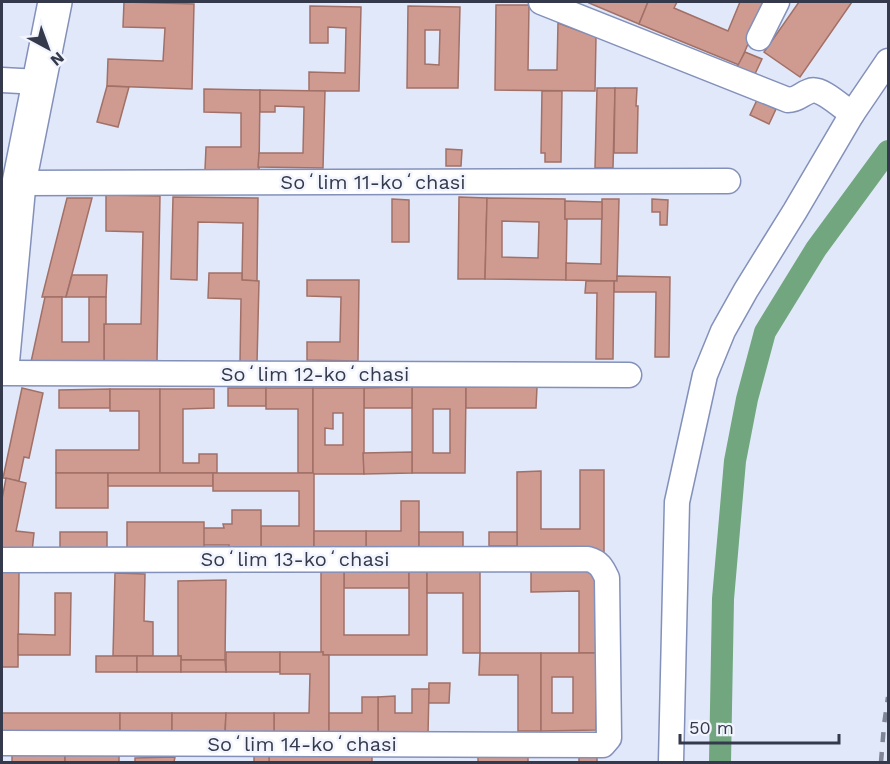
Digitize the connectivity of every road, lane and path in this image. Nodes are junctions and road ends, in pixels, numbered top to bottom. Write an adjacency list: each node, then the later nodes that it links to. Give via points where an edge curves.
1 (55, 2): 7 (street)
2 (541, 2): 8 (street, via 788,100 817,90)
3 (777, 2): 4 (street)
4 (759, 39)
5 (888, 61): 8 (street)
6 (2, 80): 7 (street)
7 (39, 82): 10 (street)
8 (852, 114): 17 (street, via 746,290 705,375 676,502)
9 (728, 181): 10 (street, Soʻlim 11-koʻchasi)
10 (19, 183): 11 (street)
11 (2, 368)
12 (2, 373): 13 (street, Soʻlim 12-koʻchasi)
13 (629, 375)
14 (2, 560): 16 (street, Soʻlim 13-koʻchasi, via 598,562 607,578 609,738)
15 (2, 743): 16 (street, Soʻlim 14-koʻchasi)
16 (603, 745)
17 (671, 762)

